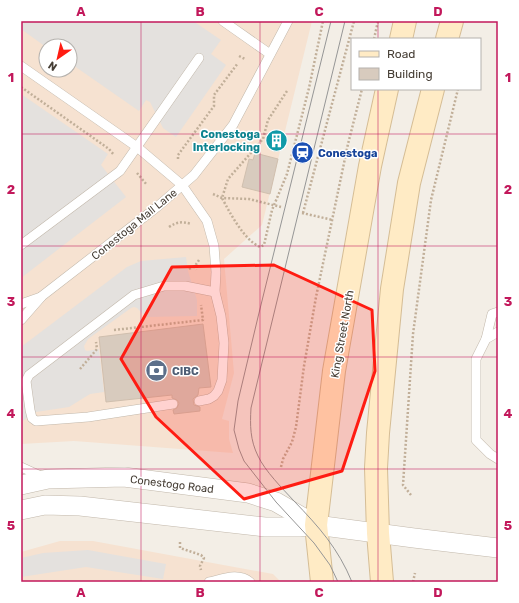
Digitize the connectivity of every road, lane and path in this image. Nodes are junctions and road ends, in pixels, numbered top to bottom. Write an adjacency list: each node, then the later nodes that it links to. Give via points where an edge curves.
1 (223, 21): 11 (lane)
2 (288, 21): 11 (lane)
3 (323, 21): 31 (path, via 287,174)
4 (354, 21): 33 (path, via 303,213)
5 (378, 21): 8 (path)
6 (405, 21): 9 (main road)
7 (452, 21): 10 (main road)
8 (374, 38)
9 (401, 38)
10 (447, 38)
11 (270, 54): 27 (lane, via 233,125 194,175)
12 (239, 56): 14 (path)
13 (199, 58): 23 (lane)
14 (245, 59)
15 (238, 63): 25 (path, via 214,95 214,106 178,155)
16 (21, 66): 23 (lane, Conestoga Mall Lane)
17 (21, 87): 24 (path, via 109,148)
18 (362, 90): 33 (path)
19 (387, 90): 61 (main road, King Street North, via 370,166 334,371)
20 (433, 90): 62 (main road, via 409,183 392,289 378,433)
21 (458, 90): 59 (path, via 430,200 413,334 403,485)
22 (287, 91): 30 (path, via 268,120 263,139 228,179)
23 (137, 147): 27 (lane, Conestoga Mall Lane); 36 (lane, via 120,171)
24 (115, 156)
25 (178, 159)
26 (136, 171): 28 (path)
27 (182, 185): 41 (lane, via 207,220 214,246); 42 (lane, Conestoga Mall Lane, via 157,208)
28 (147, 186)
29 (212, 194): 30 (path)
30 (222, 198): 31 (path, via 248,199); 31 (path, via 236,224 260,247 264,245)
31 (274, 206): 32 (path)
32 (281, 207)
33 (333, 220): 55 (path, via 316,297 296,427)
34 (169, 226): 35 (path, via 181,220)
35 (196, 228)
36 (21, 244)
37 (200, 255): 38 (path)
38 (195, 266): 39 (path); 40 (path)
39 (189, 269)
40 (196, 270)
41 (215, 292): 52 (lane, via 224,343 222,380 214,396); 53 (lane, via 185,286 164,286 134,294 29,375 26,381 30,410 32,418 36,421 88,417)
42 (42, 296): 44 (lane, Conestoga Mall Lane); 46 (lane, Conestoga Mall Lane)
43 (200, 300): 47 (path, via 203,320)
44 (21, 304)
45 (498, 312): 50 (lane, via 492,314)
46 (23, 317)
47 (111, 330)
48 (498, 332): 50 (lane)
49 (95, 337): 51 (path, via 97,349)
50 (486, 339): 54 (lane, via 476,359 476,440)
51 (80, 369)
52 (199, 401)
53 (173, 404)
54 (498, 459)
55 (281, 466)
56 (21, 468): 57 (lane)
57 (48, 479): 58 (street, Conestogo Road); 61 (street, Conestogo Road, via 124,477 248,493 276,502)
58 (21, 484)
59 (411, 495)
60 (21, 510): 61 (street, Conestogo Road, via 45,505 80,506 265,527)
61 (316, 525): 62 (street, Conestogo Road); 69 (main road, King Street North)
62 (378, 533): 64 (street, Conestogo Road); 70 (main road)
63 (180, 542): 65 (path, via 180,548 204,558 200,566)
64 (498, 548)
65 (202, 572)
66 (415, 573): 71 (path)
67 (209, 582): 68 (lane, via 232,576 245,578)
68 (250, 582)
69 (322, 582)
70 (382, 582)
71 (413, 582)

